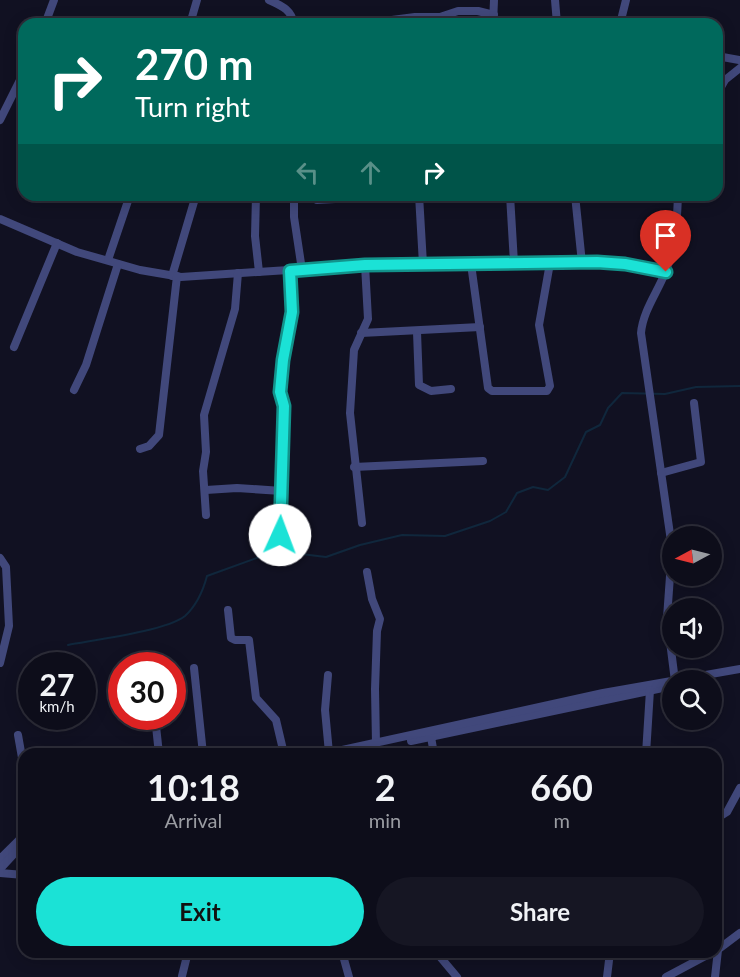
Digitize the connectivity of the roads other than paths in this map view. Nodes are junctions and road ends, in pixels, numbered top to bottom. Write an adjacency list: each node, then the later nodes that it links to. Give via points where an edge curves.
1 (54, 0): 9 (street)
2 (197, 0): 10 (street)
3 (268, 0): 11 (street, via 286,9)
4 (494, 0): 8 (street)
5 (555, 0): 13 (street)
6 (626, 0): 14 (street)
7 (448, 15): 8 (street, via 478,11); 12 (street)
8 (494, 15)
9 (48, 18)
10 (192, 18)
11 (293, 18)
12 (416, 18)
13 (556, 18)
14 (622, 18)
15 (723, 58): 16 (street)
16 (739, 62): 18 (street)
17 (18, 84): 19 (street)
18 (723, 84)
19 (0, 120)
20 (128, 201): 30 (street)
21 (194, 201): 43 (street)
22 (256, 201): 40 (street)
23 (294, 201): 38 (street)
24 (419, 201): 35 (street)
25 (510, 201): 31 (street)
26 (576, 201): 33 (street)
27 (678, 201): 41 (street, via 677,227)
28 (0, 219): 29 (street)
29 (57, 243): 30 (street); 47 (street)
30 (108, 260): 34 (street)
31 (514, 263): 32 (street); 36 (street)
32 (550, 263): 33 (street); 44 (street, via 539,325 549,390 492,391 487,381)
33 (582, 263): 41 (street, via 613,262)
34 (118, 264): 43 (street); 49 (street, via 86,365)
35 (423, 264): 36 (street); 37 (street)
36 (471, 264): 44 (street)
37 (365, 265): 38 (street); 46 (street, via 368,319)
38 (302, 270): 39 (street)
39 (290, 271): 40 (street); 56 (street, via 292,312 280,392 284,406)
40 (259, 272): 42 (street)
41 (666, 272): 54 (street, via 642,325 645,376)
42 (238, 273): 43 (street); 55 (street, via 235,309 204,415)
43 (174, 276): 51 (street, via 159,435)
44 (480, 327): 45 (street)
45 (417, 332): 46 (street); 48 (street, via 419,385 431,391)
46 (361, 333): 53 (street, via 354,350 350,413)
47 (14, 347)
48 (451, 389)
49 (74, 390)
50 (694, 403): 54 (street, via 702,462)
51 (140, 449)
52 (483, 461): 53 (street)
53 (354, 467): 58 (street)
54 (661, 473): 66 (street, via 672,548 667,618)
55 (206, 490): 56 (street); 57 (street)
56 (282, 491): 59 (street)
57 (206, 515)
58 (362, 523)
59 (280, 535)
60 (0, 558): 63 (street, via 6,567 9,626)
61 (368, 572): 77 (street, via 380,619)
62 (228, 610): 81 (street, via 231,638 249,640 256,698 276,720)
63 (0, 663)
64 (194, 668): 80 (street)
65 (740, 669): 67 (street)
66 (673, 670)
67 (722, 673)
68 (740, 674): 70 (street)
69 (328, 675): 82 (street)
70 (722, 677)
71 (662, 684): 77 (street)
72 (662, 686): 73 (street)
73 (650, 690): 76 (street); 86 (street)
74 (156, 730): 79 (street)
75 (18, 735): 78 (street)
76 (431, 737): 84 (street); 85 (street)
77 (376, 744): 83 (street)
78 (20, 748)
79 (158, 748)
80 (202, 748)
81 (283, 748)
82 (327, 748)
83 (356, 748)
84 (377, 748)
85 (433, 748)
86 (646, 748)
87 (740, 788): 88 (street)
88 (722, 815)
89 (18, 841): 91 (street)
90 (18, 850): 92 (street)
91 (0, 859)
92 (0, 871): 93 (street)
93 (18, 874)
94 (740, 933): 95 (street)
95 (722, 946)
96 (186, 958): 102 (street)
97 (344, 958): 103 (street)
98 (441, 958): 104 (street)
99 (610, 958): 105 (street)
100 (703, 958): 106 (street)
101 (716, 958): 107 (street)
102 (182, 976)
103 (349, 977)
104 (458, 977)
105 (608, 977)
106 (666, 977)
107 (715, 977)

